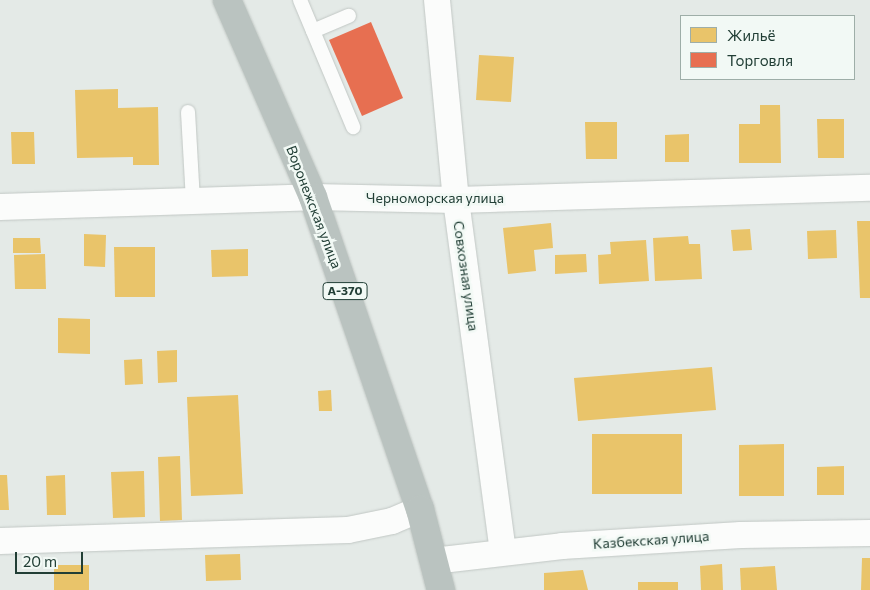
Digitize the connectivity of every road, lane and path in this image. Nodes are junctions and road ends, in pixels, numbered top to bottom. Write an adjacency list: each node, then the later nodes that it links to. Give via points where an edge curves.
1 (227, 0): 9 (highway, Воронежская улица / А-370)
2 (300, 0): 5 (lane)
3 (437, 0): 10 (street, Совхозная улица)
4 (349, 16): 5 (lane)
5 (313, 31): 7 (lane)
6 (188, 112): 11 (lane)
7 (353, 127)
8 (870, 188): 10 (street, Черноморская улица)
9 (313, 197): 10 (street, Черноморская улица); 11 (street, Черноморская улица); 13 (highway, Воронежская улица / А-370)
10 (456, 200): 16 (street, Совхозная улица)
11 (193, 201): 12 (street, Черноморская улица)
12 (0, 207)
13 (420, 510): 15 (street, via 392,521 348,530); 17 (highway, Воронежская улица / А-370)
14 (870, 533): 16 (street, Казбекская улица, via 741,535)
15 (0, 541)
16 (503, 552): 17 (street, Казбекская улица)
17 (433, 561): 18 (highway, Воронежская улица / А-370)
18 (441, 590)

